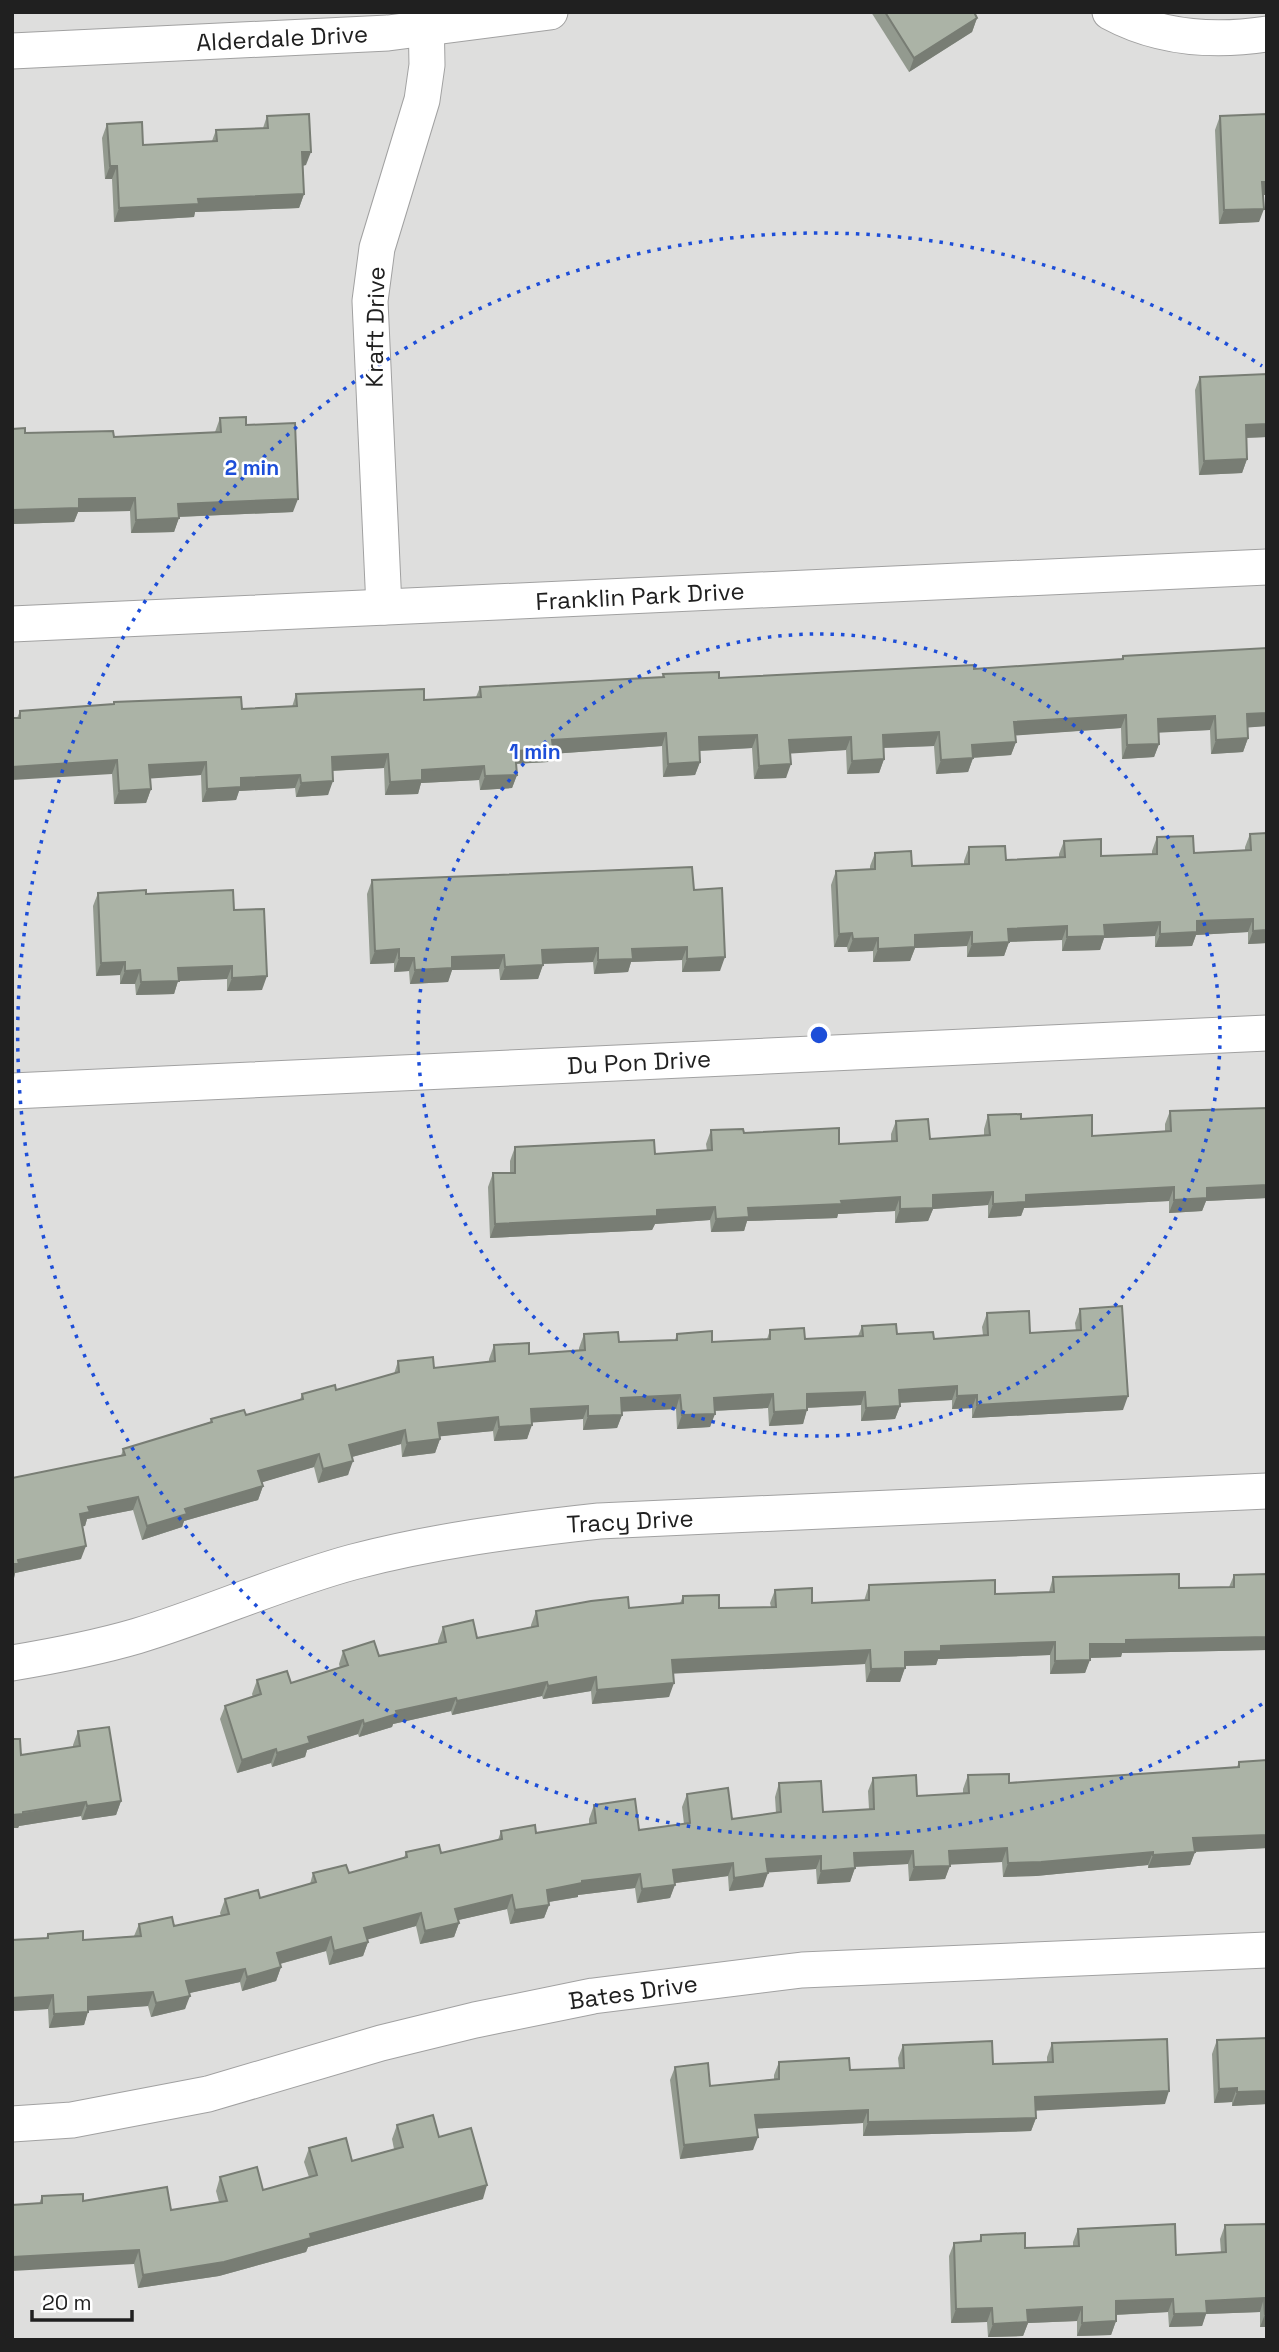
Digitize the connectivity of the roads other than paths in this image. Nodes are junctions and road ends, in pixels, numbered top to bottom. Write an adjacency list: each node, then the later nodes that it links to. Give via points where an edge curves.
1 (550, 12): 3 (street, Alderdale Drive)
2 (1110, 12): 4 (street, via 1178,36)
3 (427, 20): 5 (street, Alderdale Drive, via 388,33); 7 (street, Kraft Drive, via 422,100 377,248 370,301)
4 (1267, 34)
5 (12, 51)
6 (1267, 567): 7 (street, Franklin Park Drive)
7 (384, 607): 8 (street, Franklin Park Drive)
8 (12, 624)
9 (1267, 1033): 10 (street, Du Pon Drive)
10 (12, 1091)
11 (1267, 1491): 12 (street, Tracy Drive, via 598,1521 527,1529 353,1562 137,1636)
12 (12, 1663)
13 (1267, 1950): 14 (street, Bates Drive, via 802,1970 593,1996 381,2043 208,2094 72,2120)
14 (12, 2123)

